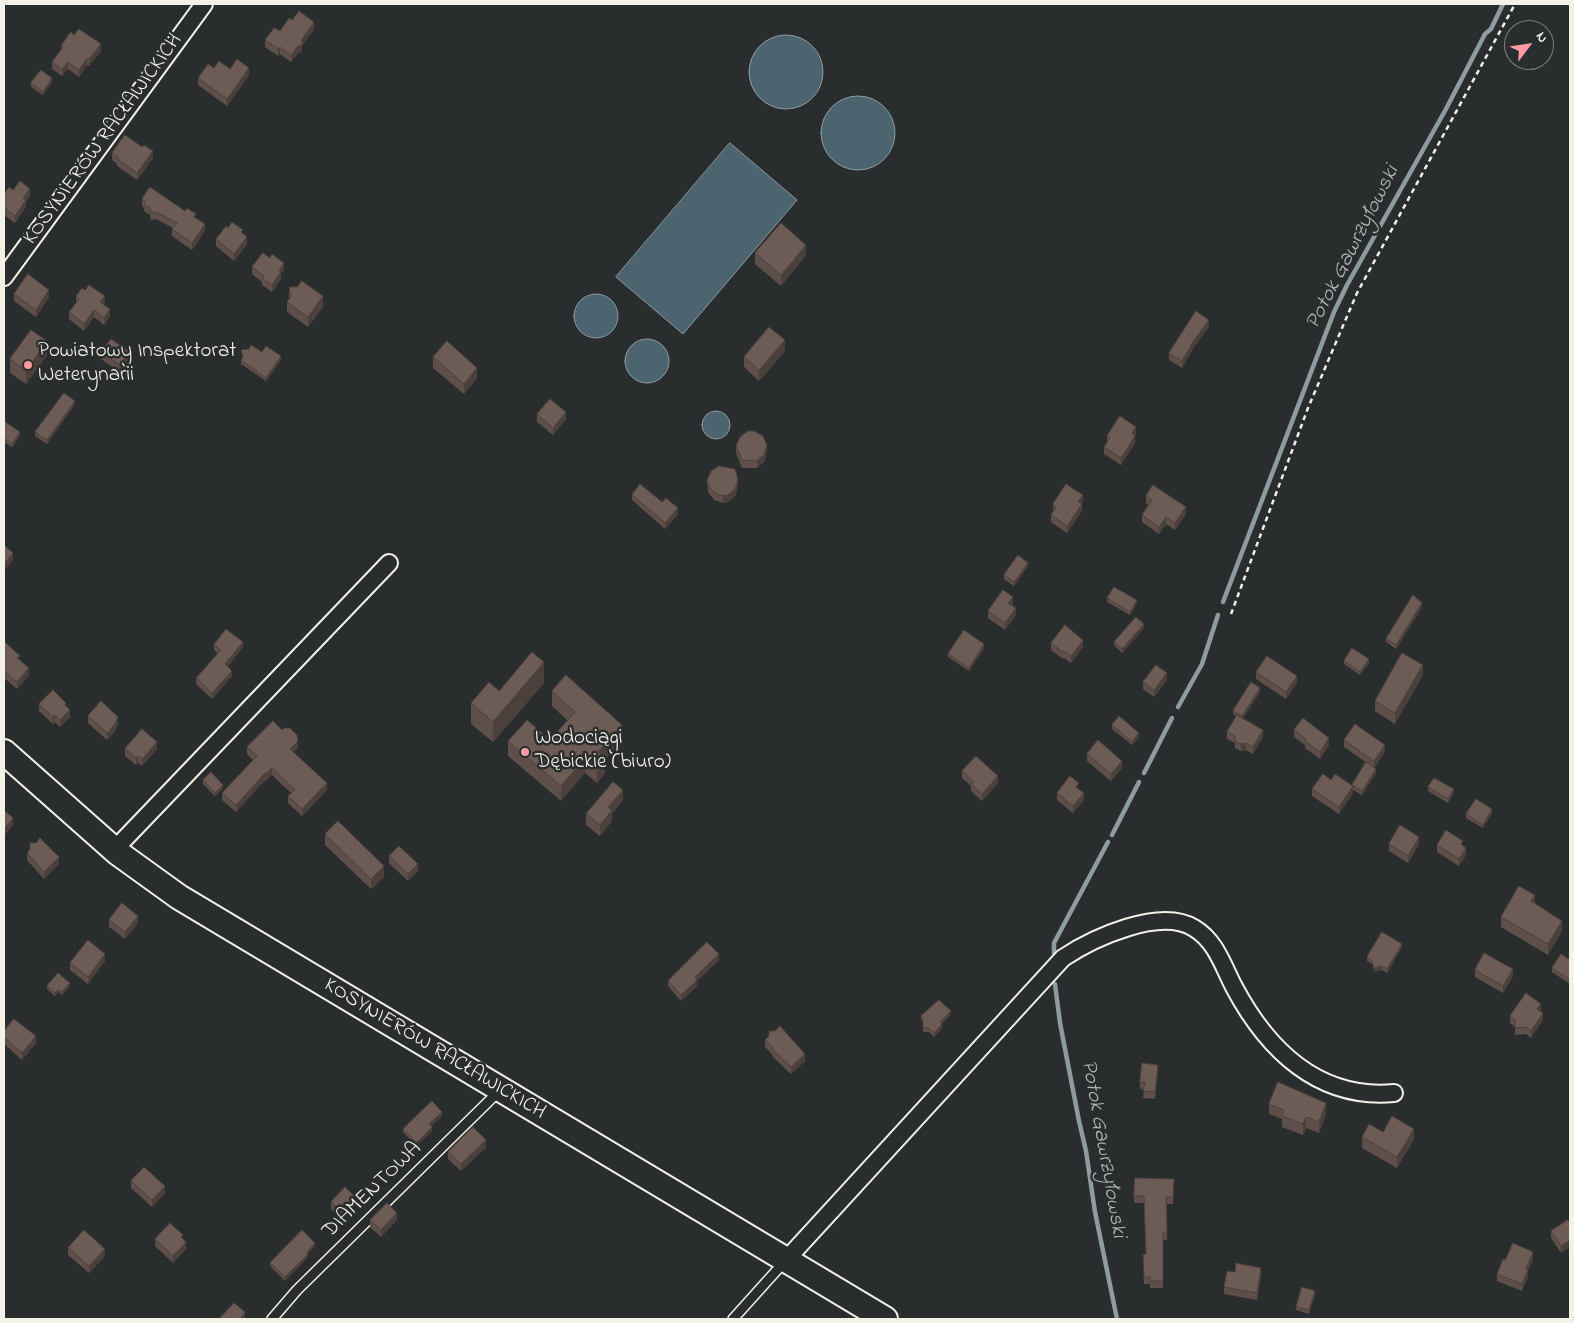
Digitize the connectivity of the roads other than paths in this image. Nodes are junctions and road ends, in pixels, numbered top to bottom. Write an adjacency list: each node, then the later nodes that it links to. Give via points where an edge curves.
1 (204, 4): 2 (street, KOSYNIERÓW RACŁAWICKICH)
2 (4, 277)
3 (389, 563): 5 (street)
4 (4, 752): 5 (street, KOSYNIERÓW RACŁAWICKICH)
5 (114, 850): 6 (street, KOSYNIERÓW RACŁAWICKICH, via 179,898)
6 (502, 1091): 8 (street, KOSYNIERÓW RACŁAWICKICH); 9 (lane, DIAMENTOWA, via 297,1290)
7 (1394, 1093): 8 (street, via 1361,1093 1335,1086 1292,1062 1264,1034 1205,936 1179,922 1162,920 1144,924 1102,936 1063,958)
8 (786, 1260): 10 (lane); 11 (street, KOSYNIERÓW RACŁAWICKICH)
9 (272, 1319)
10 (733, 1319)
11 (885, 1319)

